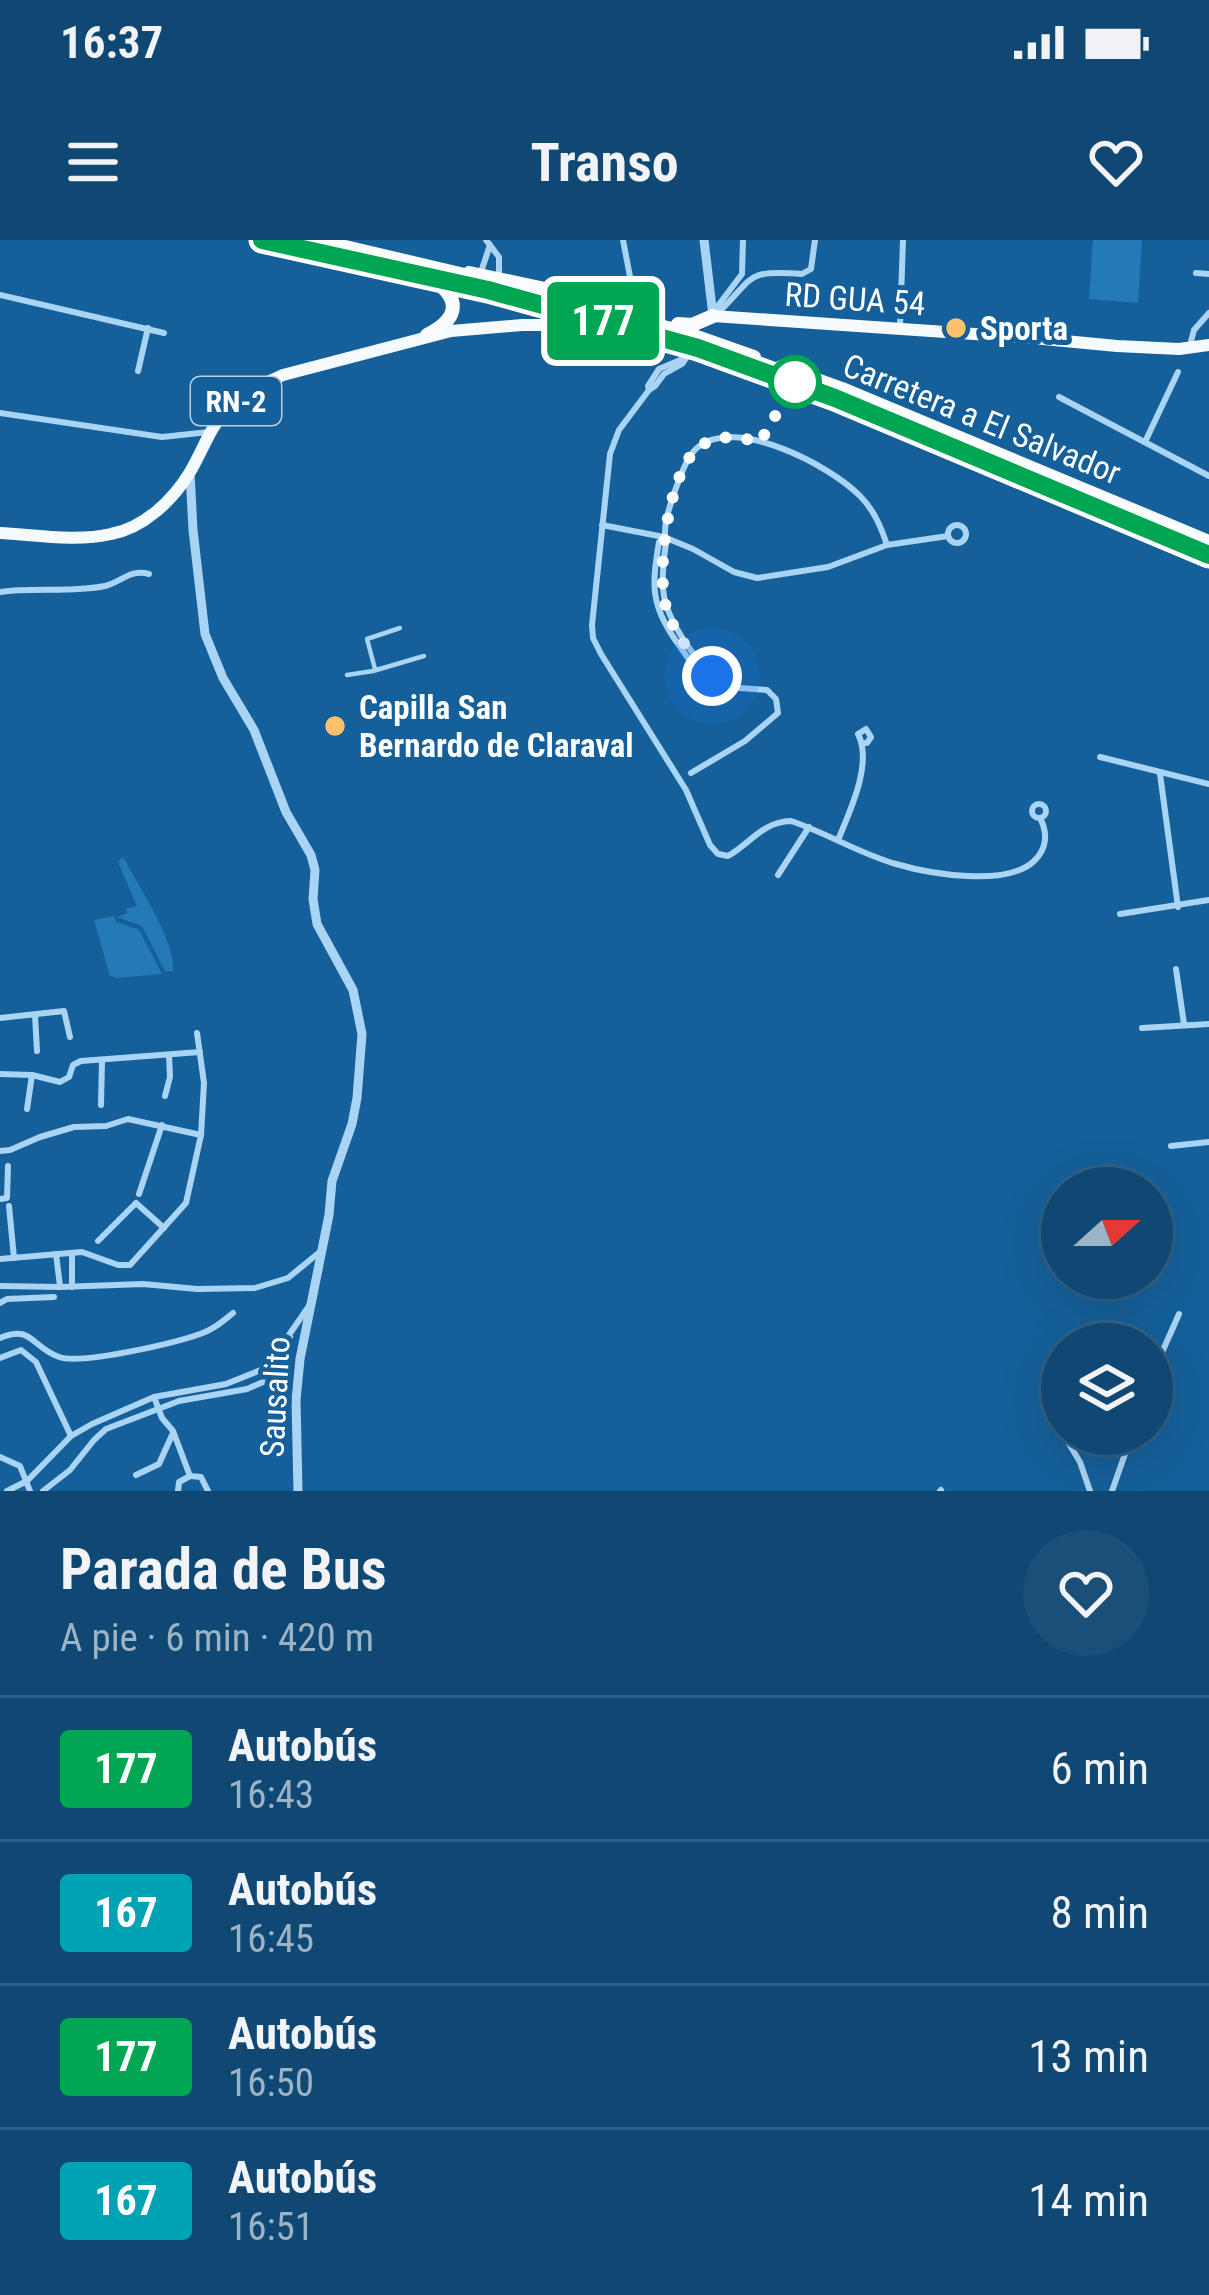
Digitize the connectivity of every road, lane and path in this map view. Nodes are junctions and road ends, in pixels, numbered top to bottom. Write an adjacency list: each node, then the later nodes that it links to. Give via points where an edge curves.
1 (262, 240): 9 (highway, Carretera a El Salvador)
2 (315, 240): 9 (highway, Carretera a El Salvador)
3 (623, 240): 18 (street)
4 (704, 240): 20 (street)
5 (743, 240): 13 (street)
6 (814, 240): 13 (street, via 807,272)
7 (903, 240): 25 (street)
8 (488, 242): 12 (street); 14 (street, via 501,262)
9 (421, 268): 12 (highway); 16 (highway); 29 (highway, via 453,306 447,323); 35 (highway, Carretera a El Salvador); 36 (highway, Carretera a El Salvador, via 682,332)
10 (1196, 273): 11 (street)
11 (1209, 274)
12 (480, 275): 14 (highway)
13 (745, 276): 20 (street)
14 (499, 279): 16 (highway)
15 (0, 295): 24 (street)
16 (559, 302): 17 (highway); 17 (highway); 22 (main road, RN-2)
17 (598, 313): 18 (highway); 23 (highway); 26 (highway)
18 (637, 313): 21 (highway)
19 (1209, 314): 31 (street)
20 (712, 316): 21 (highway); 25 (main road, RD GUA 54); 28 (highway, via 702,327)
21 (674, 323): 28 (highway)
22 (522, 325): 23 (main road, RN-2); 29 (main road, RN-2)
23 (570, 325): 26 (highway)
24 (148, 328): 27 (street); 33 (street)
25 (900, 329): 31 (main road, RD GUA 54)
26 (614, 331): 32 (highway)
27 (164, 333)
28 (707, 334): 36 (highway)
29 (428, 335): 39 (main road, RN-2, via 283,375 226,410)
30 (1209, 346): 31 (main road, RD GUA 54)
31 (1190, 349)
32 (688, 355): 35 (highway); 43 (street, via 658,368 615,439)
33 (138, 371)
34 (1178, 372): 40 (street)
35 (783, 377): 49 (highway, Carretera a El Salvador)
36 (813, 378): 47 (highway, Carretera a El Salvador)
37 (1059, 397): 40 (street)
38 (0, 413): 39 (street, via 162,437)
39 (209, 432): 41 (main road, RN-2)
40 (1145, 442): 42 (street)
41 (190, 472): 44 (main road, RN-2, via 156,511 117,533); 96 (street, Sausalito, via 205,634 311,855 317,924 358,1006 357,1098)
42 (1209, 476)
43 (602, 525): 46 (street); 62 (street, via 593,638 686,790 710,845 728,856 773,824)
44 (0, 533)
45 (948, 536): 48 (street)
46 (664, 537): 48 (street, via 757,578 828,567); 48 (street, via 694,450 731,436 833,475 872,510); 58 (street, via 653,592 700,682 767,689 778,713)
47 (1209, 542)
48 (887, 545)
49 (1209, 555)
50 (149, 574): 51 (street, via 105,586)
51 (0, 592)
52 (400, 628): 54 (street, via 367,639)
53 (424, 656): 54 (street)
54 (373, 671): 55 (street)
55 (347, 675)
56 (862, 743): 63 (street)
57 (1100, 757): 59 (street)
58 (691, 773)
59 (1160, 773): 60 (street); 66 (street)
60 (1209, 784)
61 (1040, 818): 63 (street, via 1046,840 1039,857 1020,870 983,876 897,864)
62 (809, 827): 63 (street); 64 (street)
63 (838, 840)
64 (778, 875)
65 (1209, 900): 66 (street)
66 (1178, 907): 67 (street)
67 (1120, 914)
68 (1176, 969): 71 (street)
69 (34, 1015): 70 (street); 75 (street, via 64,1011); 76 (street)
70 (0, 1018)
71 (1184, 1024): 72 (street); 73 (street)
72 (1209, 1024)
73 (1142, 1028)
74 (197, 1033): 77 (street)
75 (70, 1037)
76 (37, 1051)
77 (200, 1052): 78 (street); 86 (street)
78 (169, 1055): 79 (street); 82 (street)
79 (101, 1061): 81 (street, via 77,1063 60,1082); 83 (street)
80 (0, 1074): 81 (street)
81 (32, 1075): 84 (street)
82 (165, 1096)
83 (100, 1105)
84 (28, 1109)
85 (161, 1125): 86 (street); 89 (street, via 128,1119 74,1127); 91 (street)
86 (201, 1135): 94 (street, via 186,1202)
87 (1209, 1145): 88 (street)
88 (1171, 1146)
89 (0, 1150)
90 (8, 1166): 92 (street, via 7,1198)
91 (139, 1194)
92 (0, 1199)
93 (9, 1206): 99 (street)
94 (164, 1228): 95 (street, via 136,1203); 97 (street, via 130,1265)
95 (98, 1241)
96 (321, 1251): 103 (street, via 288,1278 255,1288); 106 (street, Sausalito)
97 (72, 1253): 98 (street); 103 (street)
98 (56, 1254): 99 (street); 102 (street)
99 (14, 1258): 100 (street)
100 (0, 1259)
101 (0, 1286): 102 (street)
102 (60, 1287): 103 (street)
103 (72, 1287)
104 (54, 1297): 105 (street)
105 (0, 1303)
106 (309, 1306): 110 (street); 116 (street, Sausalito)
107 (232, 1312): 112 (street, via 200,1334 93,1358 61,1358)
108 (1180, 1314): 109 (street)
109 (1173, 1326)
110 (292, 1328): 114 (street); 117 (street)
111 (0, 1338): 112 (street, via 23,1332)
112 (38, 1345): 113 (street)
113 (29, 1354): 115 (street); 123 (street)
114 (286, 1357): 116 (street); 118 (street)
115 (0, 1358)
116 (300, 1359): 137 (street, Sausalito)
117 (266, 1368): 118 (street); 119 (street)
118 (270, 1378): 121 (street)
119 (154, 1397): 120 (street); 121 (street)
120 (144, 1401): 121 (street); 123 (street)
121 (154, 1410): 122 (street); 134 (street, via 100,1433)
122 (173, 1431): 129 (street, via 159,1464); 130 (street)
123 (71, 1436): 128 (street)
124 (1076, 1455): 138 (street)
125 (1125, 1455): 139 (street)
126 (0, 1457): 127 (street)
127 (16, 1462): 128 (street); 131 (street)
128 (38, 1471): 131 (street)
129 (136, 1475)
130 (190, 1475): 135 (street); 136 (street)
131 (27, 1480): 132 (street); 133 (street)
132 (7, 1491)
133 (30, 1491)
134 (43, 1491)
135 (178, 1491)
136 (208, 1491)
137 (298, 1491)
138 (1090, 1491)
139 (1112, 1491)

